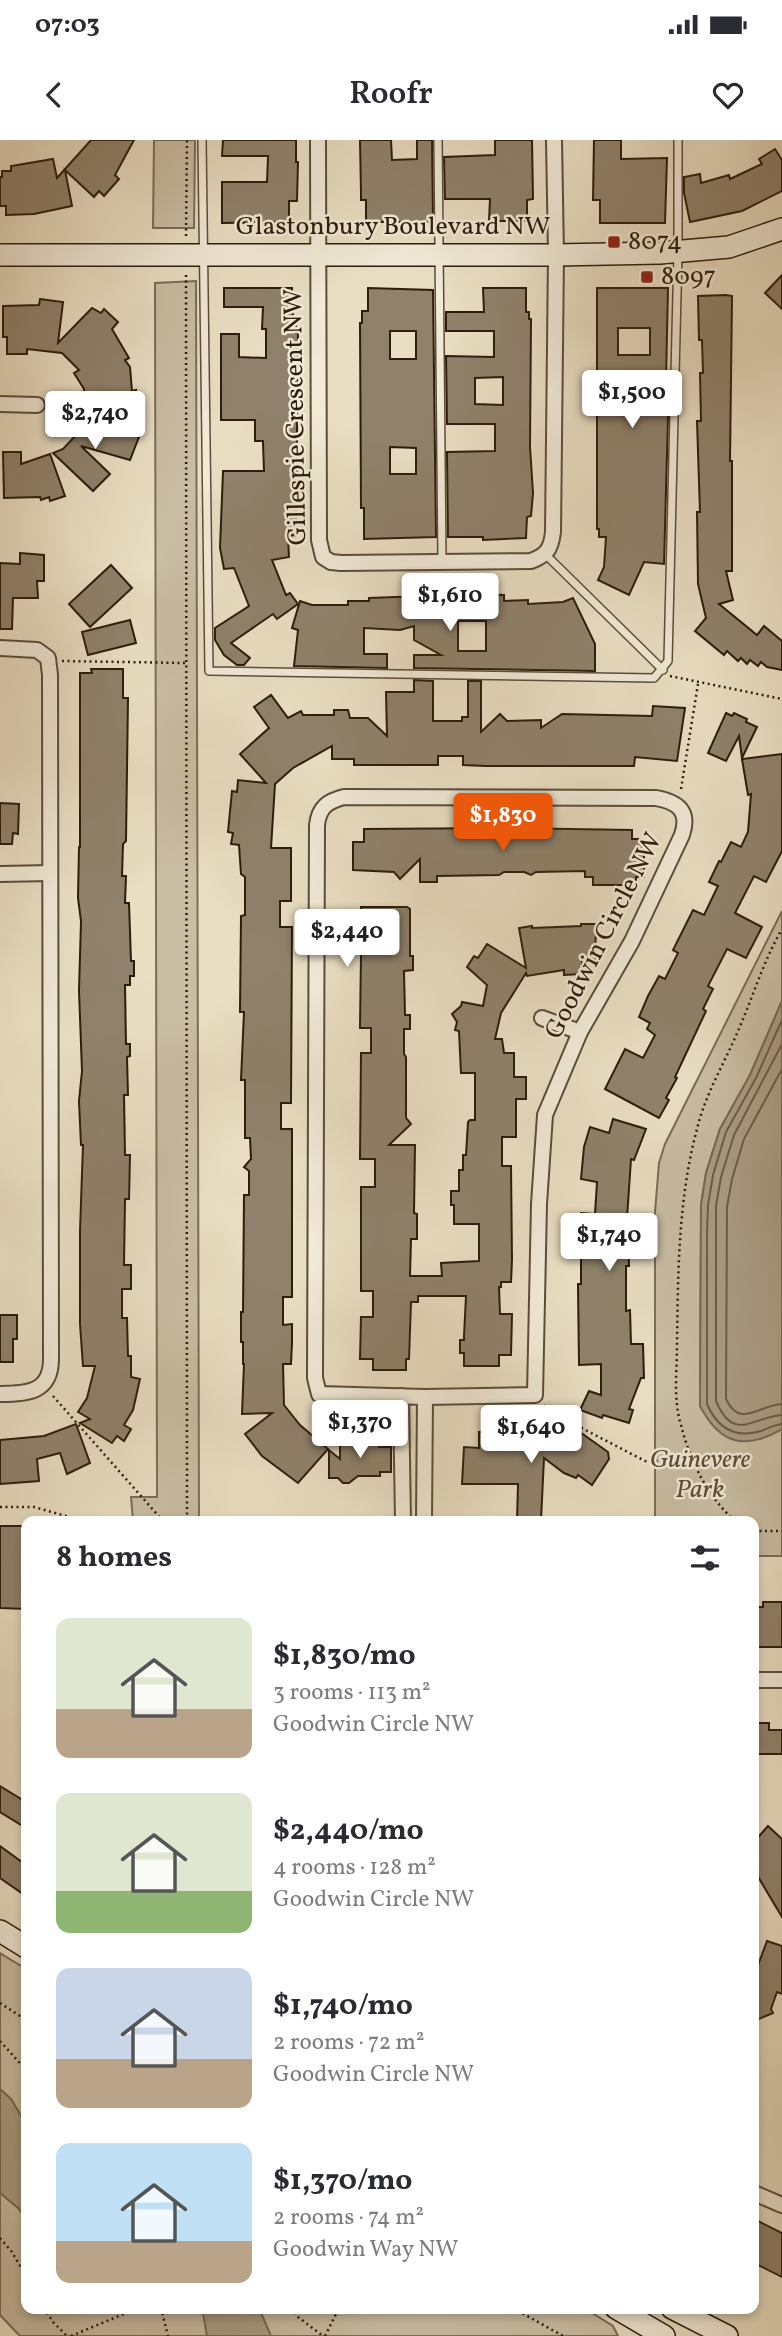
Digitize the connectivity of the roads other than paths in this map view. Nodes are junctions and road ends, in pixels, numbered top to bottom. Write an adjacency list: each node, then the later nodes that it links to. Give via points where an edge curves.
1 (202, 140): 9 (lane)
2 (318, 140): 10 (street)
3 (438, 140): 11 (lane)
4 (554, 140): 12 (street)
5 (678, 140): 7 (lane)
6 (782, 229): 7 (street, Glastonbury Boulevard NW, via 729,247)
7 (678, 252): 12 (street, Glastonbury Boulevard NW); 18 (lane, via 667,661)
8 (0, 255): 9 (street, Glastonbury Boulevard NW)
9 (194, 255): 10 (street, Glastonbury Boulevard NW); 18 (lane, via 209,671 654,678)
10 (317, 255): 11 (street, Glastonbury Boulevard NW); 16 (street, Gillespie Crescent NW, via 320,550 323,557 341,564)
11 (440, 255): 12 (street, Glastonbury Boulevard NW); 16 (lane)
12 (556, 256): 15 (street, via 553,532)
13 (0, 404): 14 (street)
14 (37, 405)
15 (546, 555): 16 (street, Gillespie Crescent NW, via 531,561); 18 (lane)
16 (442, 562)
17 (0, 648): 20 (street, via 37,650 48,658)
18 (663, 670)
19 (0, 873): 20 (street)
20 (50, 873): 23 (street, via 51,1374 44,1386)
21 (542, 1018): 22 (street)
22 (580, 1032): 24 (street, Goodwin Circle NW, via 632,941 682,835 685,825 679,806 656,798 344,797 324,805 318,815 315,1378 319,1394); 25 (street, Goodwin Circle NW, via 545,1115 535,1395)
23 (0, 1394)
24 (401, 1396): 25 (street, Goodwin Circle NW); 26 (street)
25 (425, 1397): 27 (street)
26 (403, 1516)
27 (425, 1516)
28 (759, 1680): 29 (street)
29 (782, 1680)
30 (0, 1931): 31 (street)
31 (21, 1944)
32 (759, 2195): 33 (street)
33 (782, 2205)
34 (626, 2314): 36 (street)
35 (684, 2314): 37 (street)
36 (664, 2336)
37 (727, 2336)

